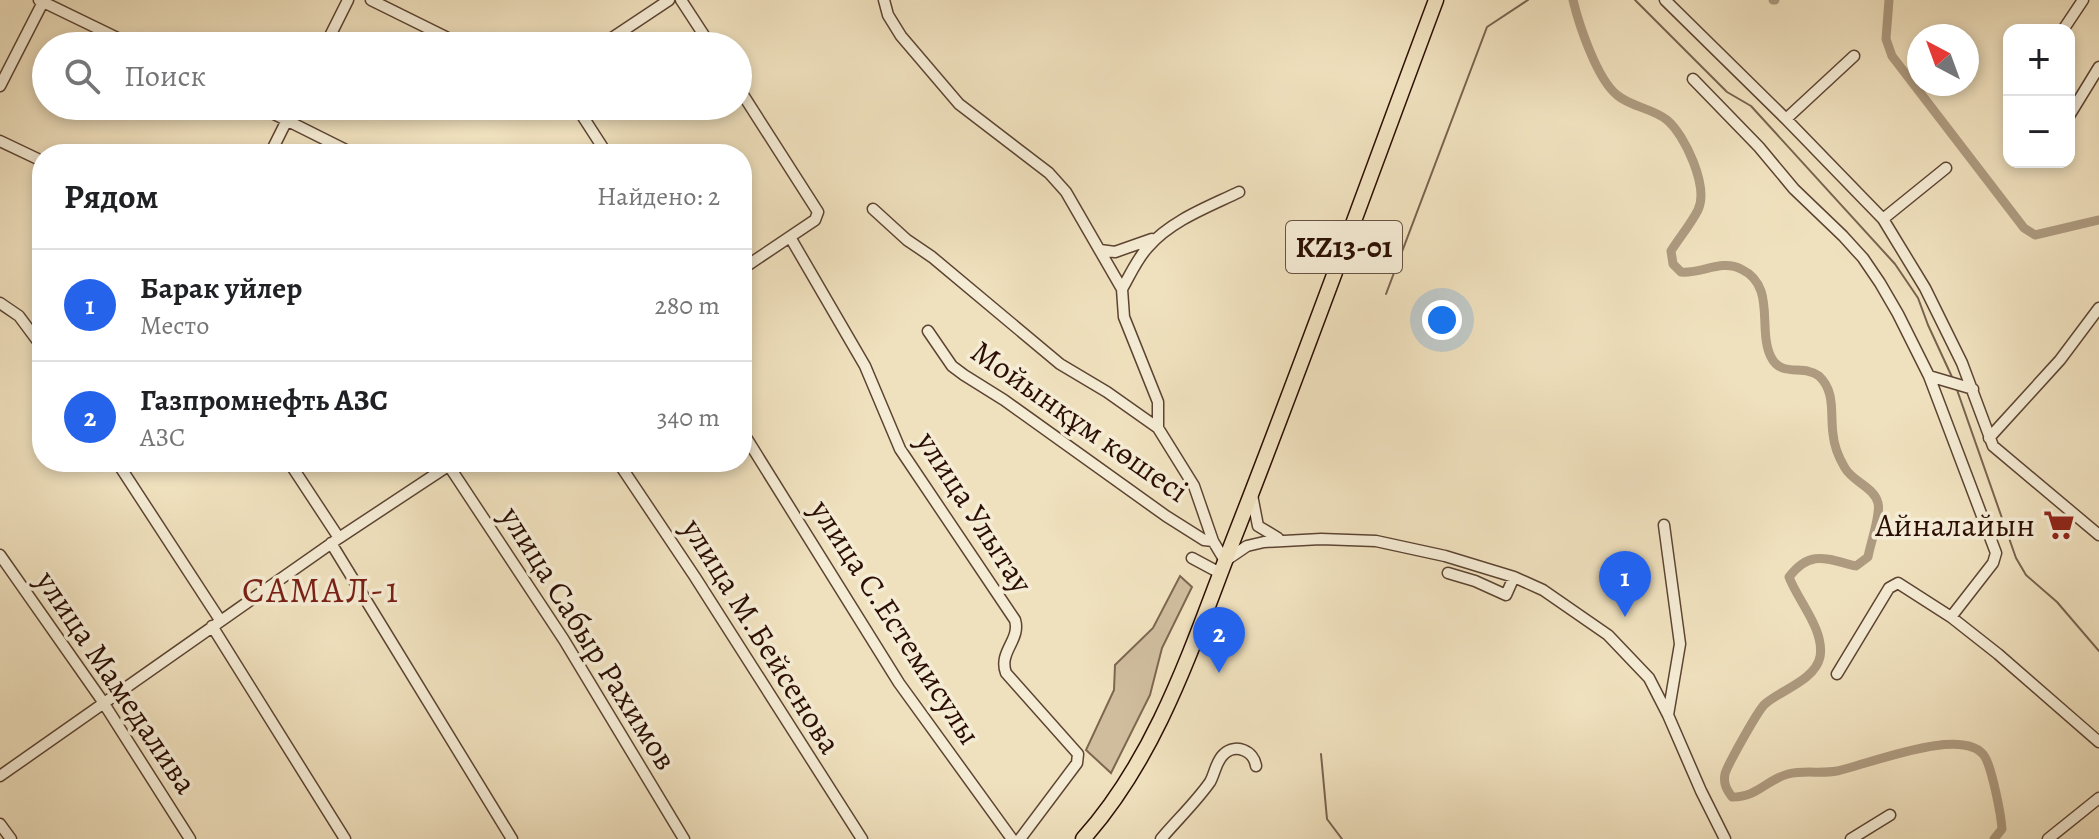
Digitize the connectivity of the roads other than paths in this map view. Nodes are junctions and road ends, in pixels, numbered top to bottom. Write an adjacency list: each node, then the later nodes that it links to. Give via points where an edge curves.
1 (348, 0): 12 (street)
2 (371, 0): 13 (street)
3 (669, 0): 14 (street)
4 (681, 0): 15 (street)
5 (884, 0): 38 (street, Мойынқұм көшесі, via 893,26 959,104 1059,183)
6 (1436, 0): 55 (highway, KZ13-01)
7 (1665, 0): 24 (street)
8 (2083, 0): 10 (street)
9 (42, 1): 11 (street); 20 (street)
10 (2067, 24)
11 (105, 32)
12 (332, 32)
13 (436, 32)
14 (621, 32)
15 (702, 32)
16 (1854, 56): 24 (street)
17 (2099, 67): 19 (street)
18 (1693, 79): 45 (street, via 1863,258)
19 (2089, 83): 21 (street); 22 (street)
20 (0, 86)
21 (2099, 92)
22 (2075, 106)
23 (752, 109): 36 (street, via 818,212)
24 (1786, 119): 35 (street)
25 (287, 120): 28 (street); 29 (street)
26 (585, 120): 30 (street)
27 (0, 141): 31 (street)
28 (275, 144)
29 (334, 144)
30 (601, 144)
31 (32, 156)
32 (1946, 168): 35 (street)
33 (1239, 192): 37 (street)
34 (873, 209): 47 (street, via 1060,364)
35 (1883, 219): 46 (street, via 1925,288)
36 (790, 237): 39 (street); 84 (street, улица Улытау, via 865,366 900,449 1015,620 1016,634 1003,661 1006,673 1078,754 1077,763)
37 (1158, 237): 38 (street, via 1115,252); 40 (street)
38 (1100, 250): 40 (street, Мойынқұм көшесі)
39 (752, 262)
40 (1122, 289): 47 (street, Мойынқұм көшесі, via 1124,317 1158,402)
41 (0, 303): 44 (street)
42 (2099, 308): 48 (street)
43 (928, 331): 59 (street, Мойынқұм көшесі, via 964,375 1166,516)
44 (32, 334)
45 (1929, 376): 46 (street); 66 (street, via 1996,553)
46 (1963, 386): 48 (street)
47 (1158, 428): 59 (street, Мойынқұм көшесі, via 1194,486)
48 (1989, 438): 57 (street, via 1998,453)
49 (752, 447): 83 (street, улица С.Естемисулы, via 899,683)
50 (123, 472): 67 (street)
51 (295, 472): 58 (street)
52 (440, 472): 58 (street)
53 (457, 472): 81 (street, улица Сабыр Рахимов)
54 (625, 472): 82 (street, улица М.Бейсенова)
55 (1251, 494): 60 (street, via 1258,526); 63 (highway, KZ13-01)
56 (1664, 525): 70 (street, via 1680,644)
57 (2099, 535)
58 (335, 541): 67 (street); 80 (street)
59 (1213, 541): 63 (street, Мойынқұм көшесі)
60 (1284, 541): 63 (street, via 1254,543); 65 (street, via 1403,545)
61 (0, 555): 69 (street, улица Мамедалива)
62 (1192, 558): 63 (street)
63 (1222, 567): 85 (highway, KZ13-01, via 1149,746 1115,802)
64 (1448, 573): 65 (street, via 1506,595)
65 (1514, 577): 70 (street, via 1543,590 1608,635 1649,678)
66 (1951, 617): 68 (street, via 1895,583); 71 (street)
67 (216, 623): 69 (street); 79 (street)
68 (1837, 674)
69 (103, 704): 73 (street); 78 (street, улица Мамедалива)
70 (1668, 715): 87 (street)
71 (2099, 742)
72 (1256, 766): 86 (street, via 1248,751 1223,754 1209,782)
73 (0, 776)
74 (2099, 798): 89 (street)
75 (1890, 815): 88 (street)
76 (0, 824): 77 (street)
77 (11, 839)
78 (190, 839)
79 (345, 839)
80 (512, 839)
81 (684, 839)
82 (862, 839)
83 (1012, 839)
84 (1020, 839)
85 (1083, 839)
86 (1161, 839)
87 (1725, 839)
88 (1851, 839)
89 (2048, 839)

